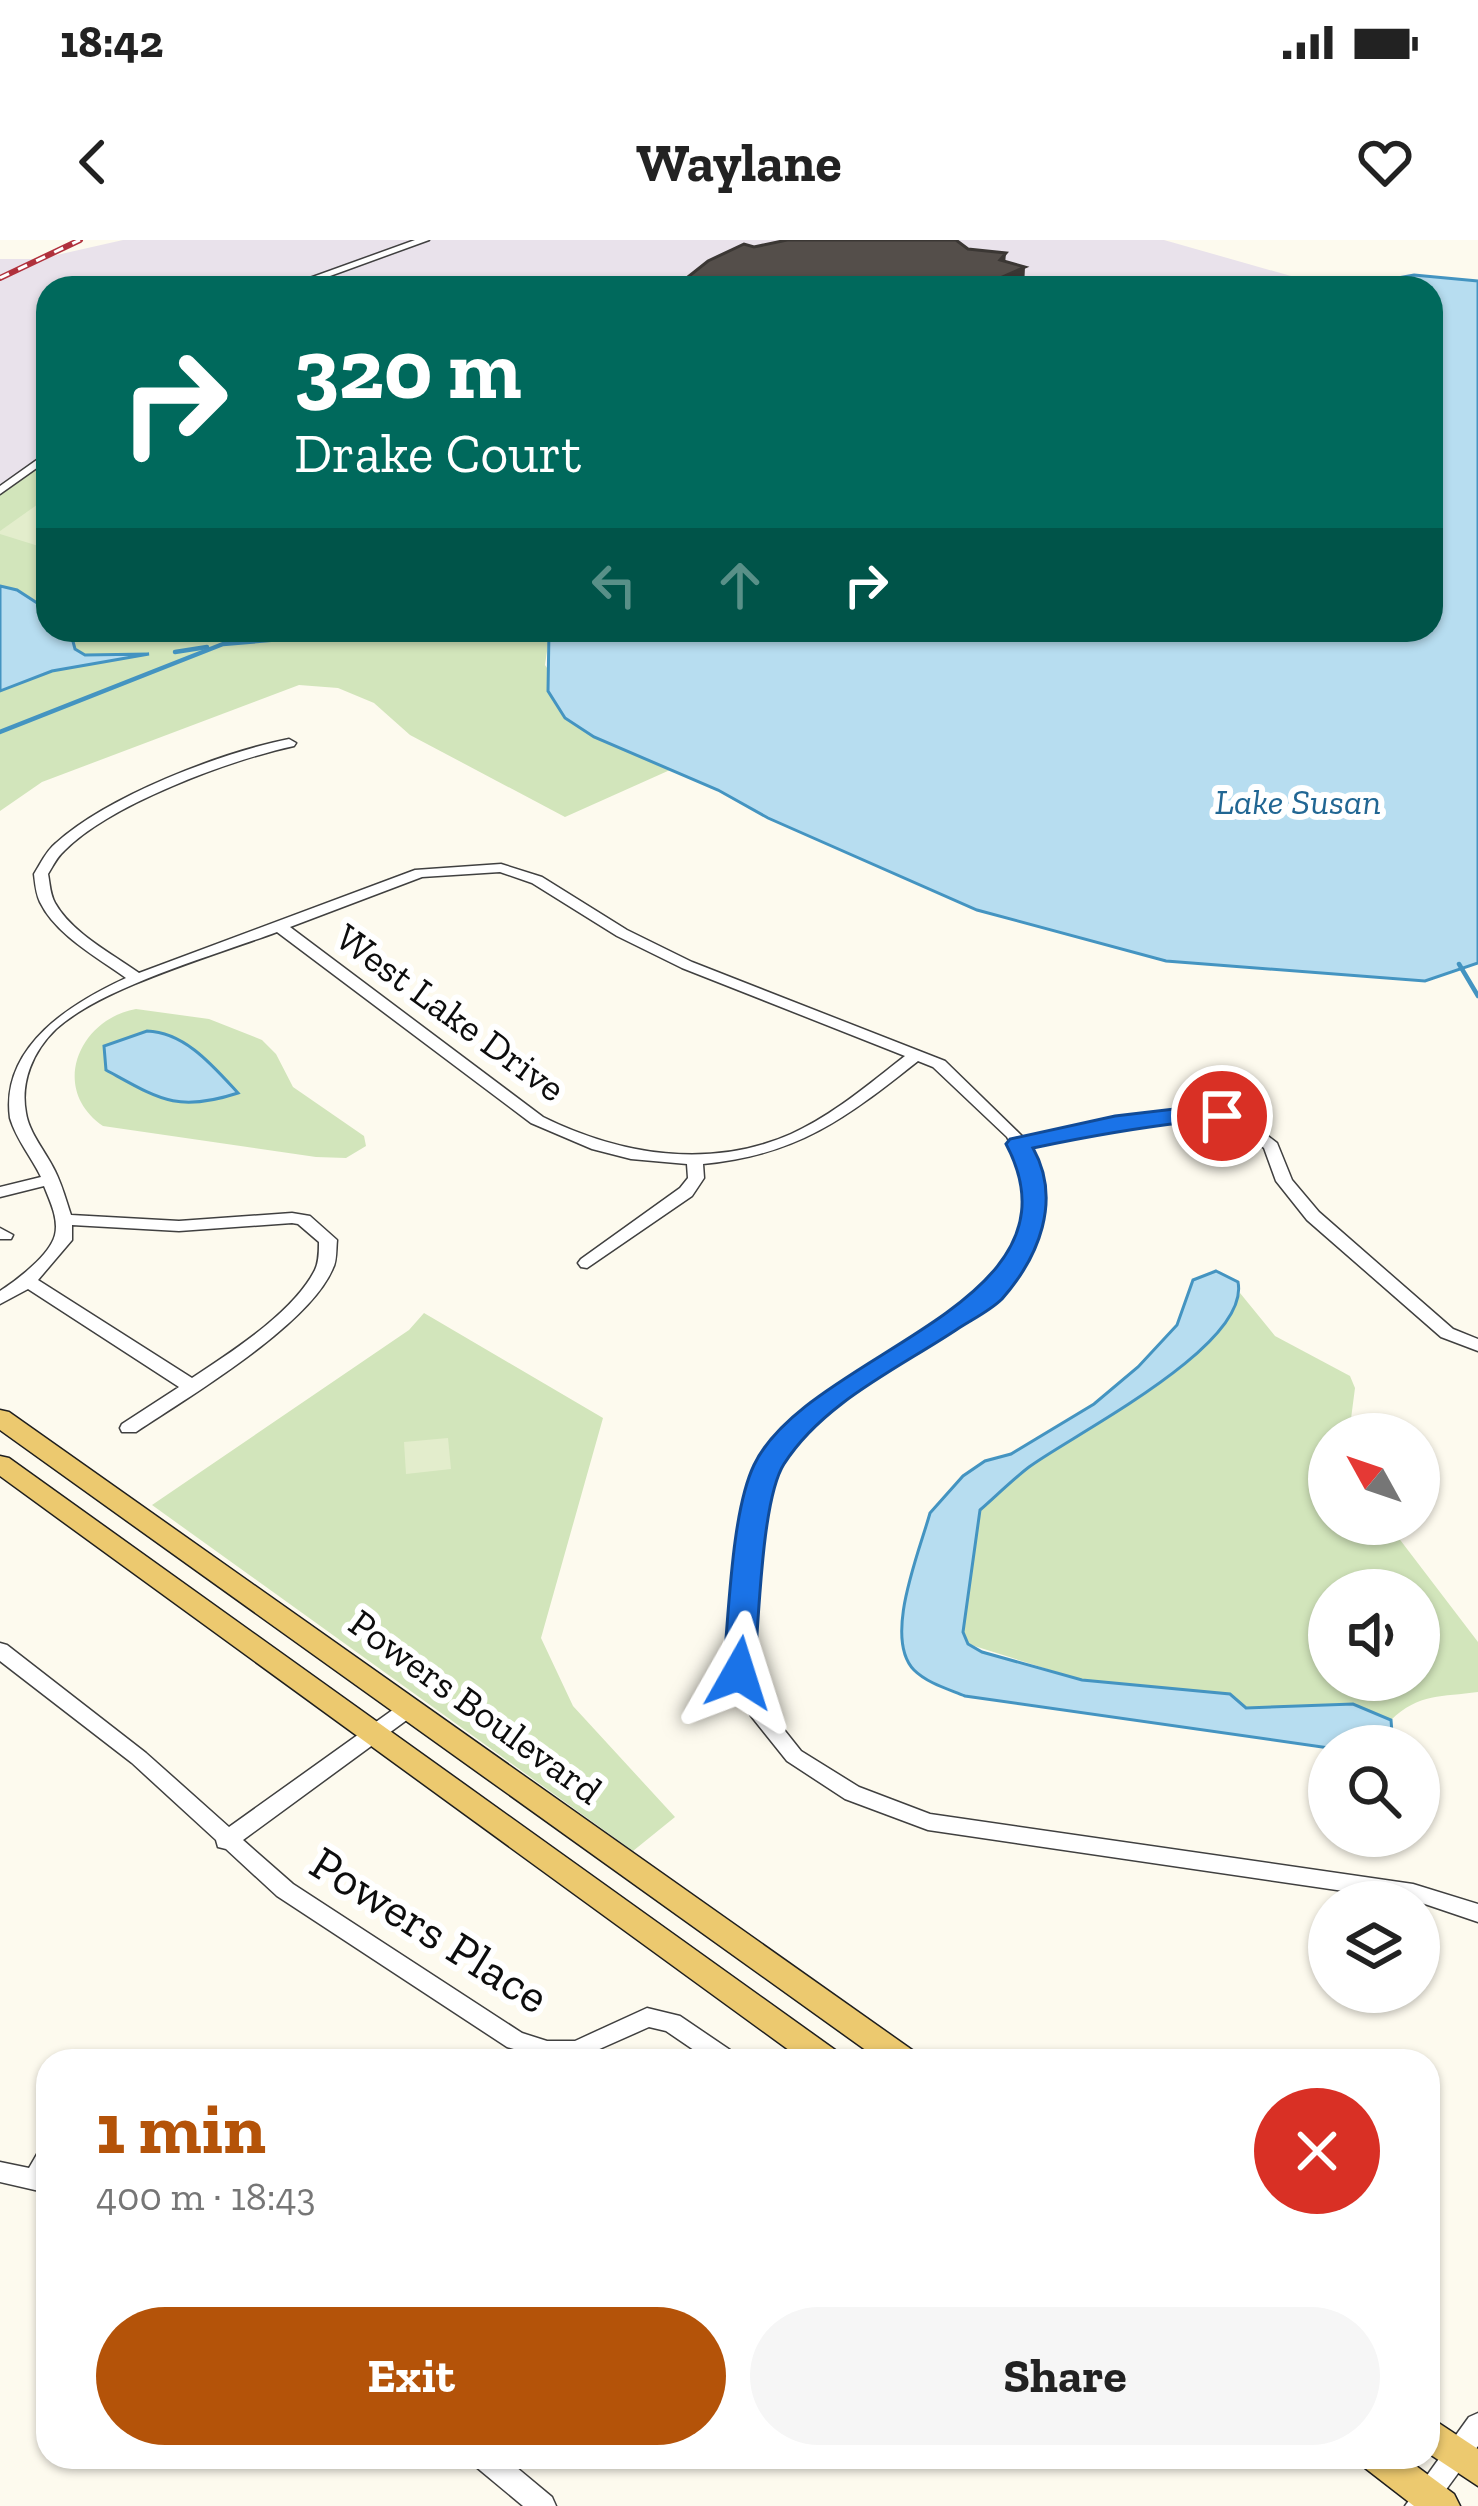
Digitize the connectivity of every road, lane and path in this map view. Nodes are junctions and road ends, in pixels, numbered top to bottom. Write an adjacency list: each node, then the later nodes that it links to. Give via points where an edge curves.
1 (424, 240): 2 (street)
2 (321, 276)
3 (36, 464): 4 (street)
4 (0, 491)
5 (289, 743): 7 (street, via 88,823 49,854 40,873 43,897)
6 (279, 926): 7 (street); 8 (street, via 420,873 500,868 537,880 687,965); 12 (street, West Lake Drive, via 564,1136)
7 (137, 979): 10 (street, via 49,1027)
8 (918, 1054): 11 (street, via 969,1088); 12 (street, West Lake Drive, via 792,1139)
9 (0, 1069): 10 (street)
10 (20, 1070): 13 (street, via 18,1118)
11 (1019, 1144): 19 (street, via 1200,1113 1240,1122 1271,1146 1284,1181 1313,1216 1447,1333); 28 (street, via 1032,1169 1034,1211 1022,1253 990,1296 810,1413 767,1466 739,1673 758,1712 794,1756 832,1781 928,1822 1413,1893)
12 (694, 1160): 16 (street, via 696,1178 686,1192)
13 (50, 1180): 14 (street); 15 (street)
14 (0, 1192)
15 (64, 1219): 17 (street, via 63,1240); 20 (street, via 154,1228 301,1217 322,1231 325,1273 301,1303)
16 (587, 1263)
17 (28, 1281): 18 (street); 20 (street)
18 (0, 1299)
19 (1478, 1345)
20 (189, 1385): 22 (street)
21 (0, 1418): 25 (main road, Powers Boulevard)
22 (129, 1428)
23 (0, 1464): 26 (main road, Powers Boulevard)
24 (0, 1650): 27 (street, Powers Place, via 139,1758)
25 (408, 1709): 26 (street, Powers Place); 33 (main road, Powers Boulevard)
26 (376, 1734): 27 (street, Powers Place); 32 (main road, Powers Boulevard)
27 (226, 1841): 29 (street, Powers Place, via 284,1890 515,2040)
28 (1478, 1913)
29 (545, 2049)
30 (580, 2049): 31 (street, Powers Place, via 647,2017)
31 (710, 2049)
32 (810, 2049)
33 (887, 2049)
34 (0, 2172): 35 (street)
35 (36, 2181)
36 (1460, 2445): 39 (street)
37 (498, 2469): 40 (street)
38 (1391, 2469): 39 (main road)
39 (1429, 2501)
40 (543, 2506)

